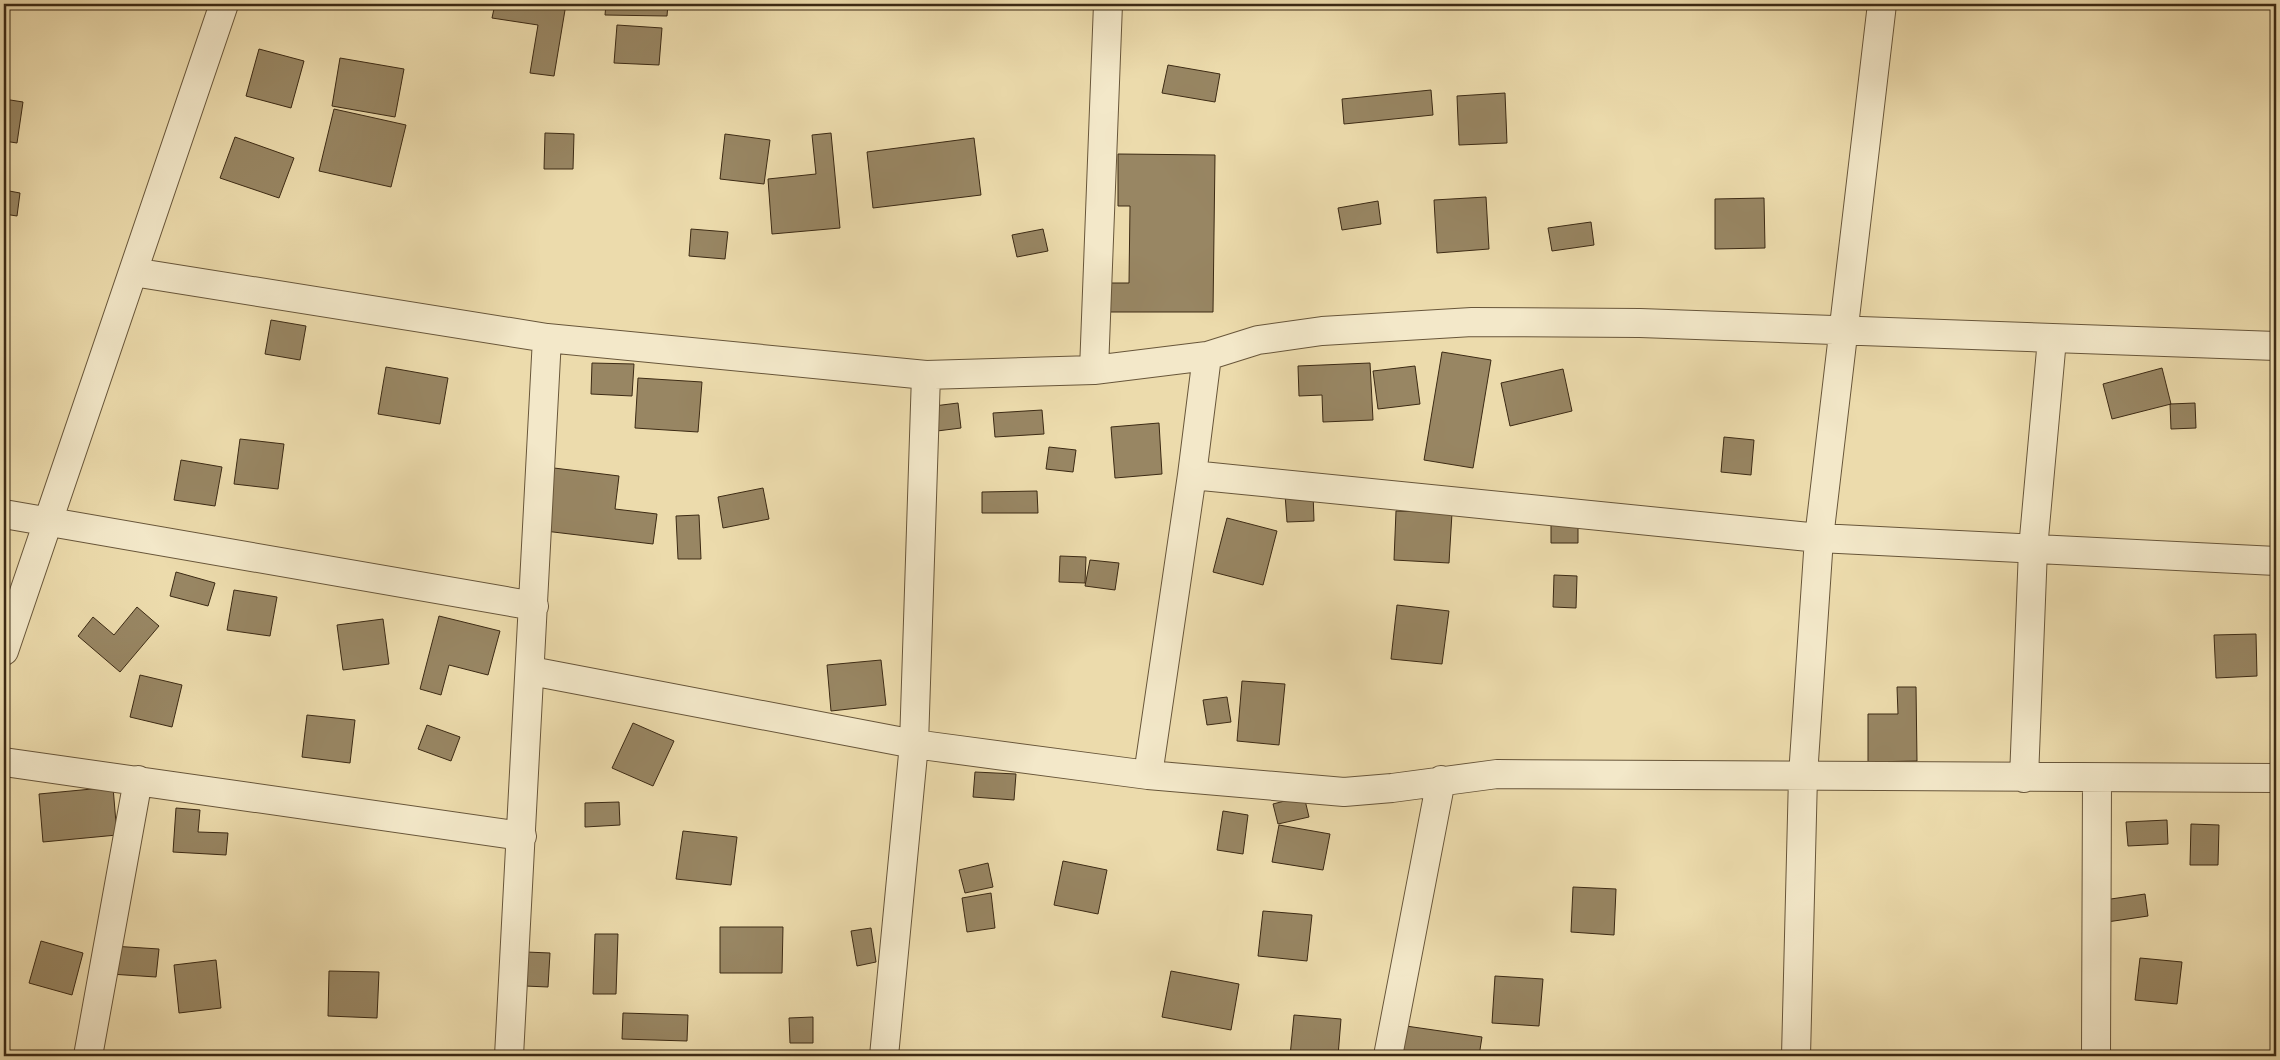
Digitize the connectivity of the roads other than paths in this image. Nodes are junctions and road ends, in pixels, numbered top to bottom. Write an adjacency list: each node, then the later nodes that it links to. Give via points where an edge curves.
1 (224, 4): 4 (street)
2 (1108, 4): 10 (street)
3 (1882, 4): 5 (street)
4 (133, 272): 6 (street); 14 (street)
5 (1842, 331): 7 (street); 9 (street, via 1640,323 1472,322 1322,331 1258,340); 15 (street)
6 (548, 338): 11 (street); 18 (street)
7 (2052, 339): 8 (street); 16 (street)
8 (2276, 346)
9 (1207, 356): 10 (street); 12 (street)
10 (1094, 370): 11 (street)
11 (926, 375): 21 (street)
12 (1192, 475): 15 (street); 23 (street)
13 (4, 514): 14 (street)
14 (48, 522): 18 (street); 19 (street)
15 (1819, 538): 16 (street); 24 (street)
16 (2033, 548): 17 (street); 25 (street)
17 (2276, 561)
18 (534, 606): 20 (street)
19 (4, 651)
20 (531, 671): 21 (street); 30 (street)
21 (914, 744): 23 (street); 33 (street)
22 (4, 762): 28 (street)
23 (1148, 775): 29 (street, via 1344,792)
24 (1803, 776): 25 (street); 29 (street, via 1497,774); 35 (street)
25 (2024, 778): 26 (street)
26 (2097, 778): 27 (street); 36 (street)
27 (2276, 778)
28 (138, 780): 30 (street); 31 (street)
29 (1441, 780): 34 (street)
30 (522, 836): 32 (street)
31 (88, 1056)
32 (509, 1056)
33 (884, 1056)
34 (1388, 1056)
35 (1796, 1056)
36 (2096, 1056)

